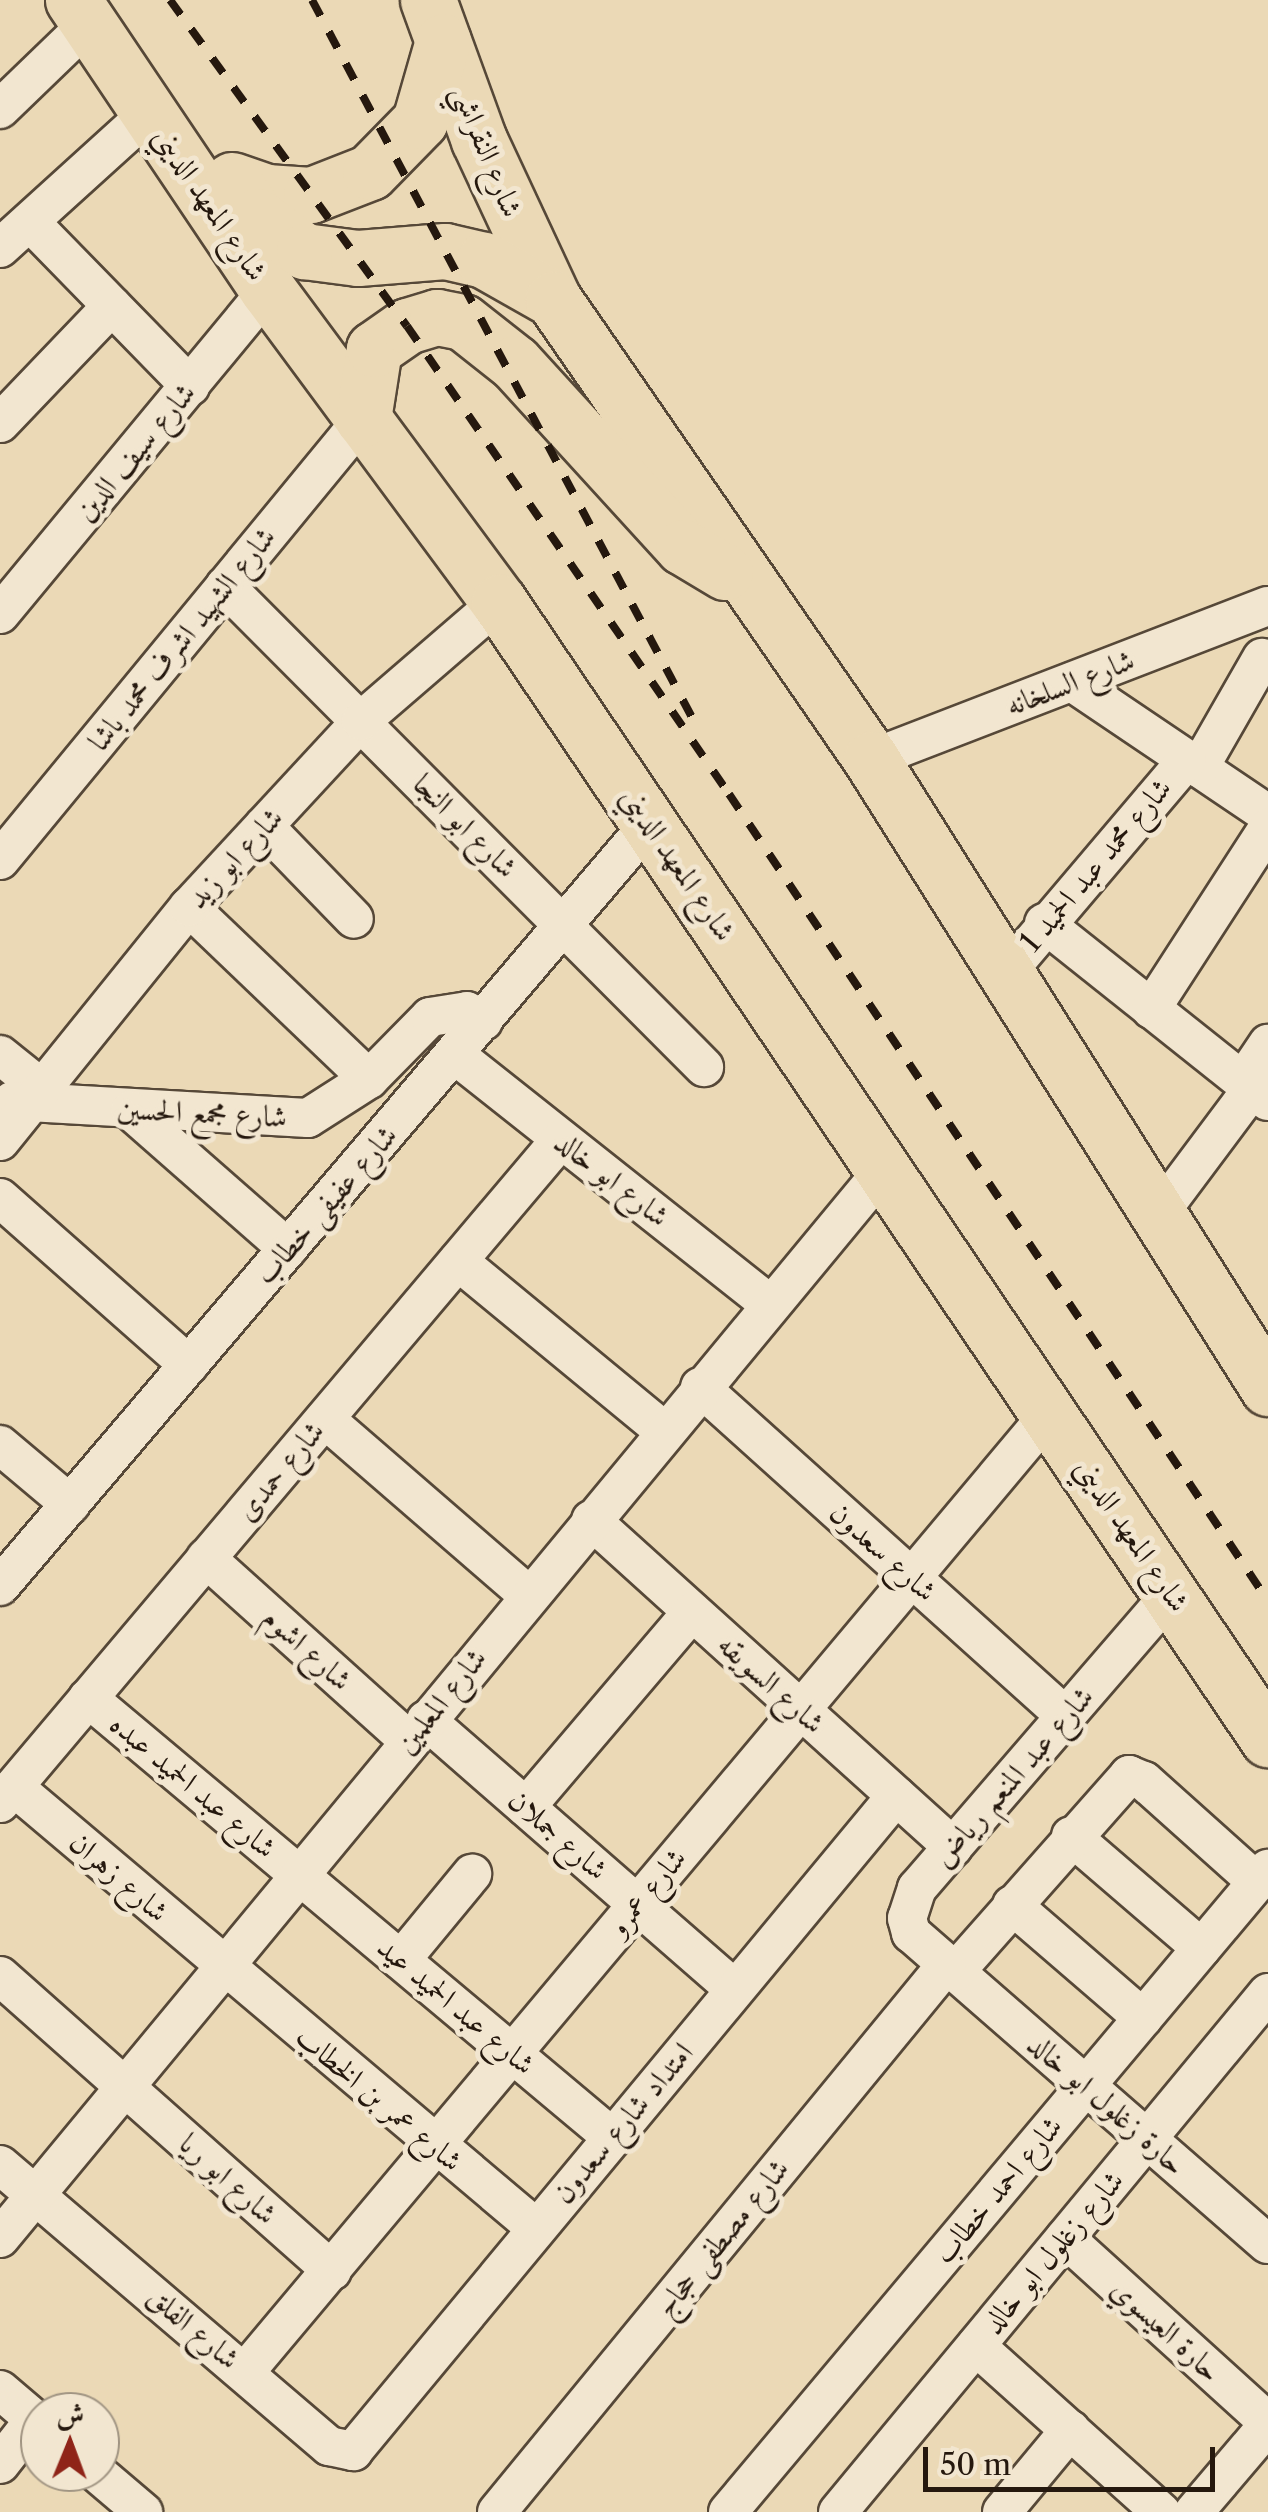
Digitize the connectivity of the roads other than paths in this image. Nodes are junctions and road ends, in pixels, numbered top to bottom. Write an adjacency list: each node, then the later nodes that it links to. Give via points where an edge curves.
1 (90, 8): 3 (street); 4 (main road, شارع المعهد الديني); 5 (main road, شارع المعهد الديني)
2 (436, 21): 5 (main road, via 420,121 370,172 311,194 266,192); 9 (main road, شارع النقراشي, via 479,140)
3 (0, 109)
4 (148, 114): 6 (street); 8 (main road, شارع المعهد الديني)
5 (232, 180): 9 (main road, شارع المعهد الديني, via 267,226 304,251 358,258 446,251 484,260)
6 (32, 223): 7 (street); 10 (street)
7 (0, 248)
8 (268, 290): 11 (street, شارع سيف الدين); 12 (main road, شارع المعهد الديني)
9 (553, 299): 15 (main road, شارع المعهد الديني)
10 (112, 306): 11 (street); 13 (street)
11 (190, 386): 18 (street, شارع سيف الدين)
12 (364, 419): 14 (street, شارع الشهيد اشرف محمد باشا); 15 (main road, via 374,348 387,336 437,317 463,322 515,363 683,547); 16 (main road, شارع المعهد الديني)
13 (0, 424)
14 (225, 586): 22 (street, شارع ابو النجا); 29 (street, شارع الشهيد اشرف محمد باشا)
15 (753, 588): 23 (main road, شارع المعهد الديني)
16 (500, 602): 22 (street, شارع ابو زيد); 26 (main road, شارع المعهد الديني)
17 (1268, 606): 19 (street, شارع السلخانه)
18 (0, 614)
19 (1215, 626): 20 (street); 21 (street, شارع السلخانه)
20 (1265, 660): 24 (street, شارع محمد عبد الحميد 1)
21 (1072, 682): 23 (street, شارع السلخانه); 24 (street)
22 (361, 721): 27 (street, شارع ابو زيد); 33 (street, شارع ابو النجا)
23 (871, 759): 34 (main road, شارع المعهد الديني)
24 (1193, 764): 25 (street); 32 (street, شارع محمد عبد الحميد 1)
25 (1268, 814)
26 (650, 823): 33 (street, شارع عفيفى خطاب); 47 (main road, شارع المعهد الديني)
27 (264, 826): 30 (street, شارع ابو زيد); 31 (street)
28 (1268, 828): 35 (street)
29 (0, 860)
30 (189, 908): 41 (street); 43 (street, شارع ابو زيد)
31 (354, 920)
32 (1044, 923): 34 (street, شارع محمد عبد الحميد 1); 35 (street)
33 (564, 926): 36 (street, شارع عفيفى خطاب); 40 (street, شارع ابو النجا)
34 (1007, 972): 49 (main road, شارع المعهد الديني)
35 (1151, 1008): 42 (street)
36 (482, 1021): 38 (street, شارع عفيفى خطاب); 41 (street, شارع مجمع الحسين, via 467,1011 430,1017)
37 (1268, 1044): 42 (street)
38 (454, 1054): 45 (street, شارع ابو خالد); 50 (street, شارع عفيفى خطاب)
39 (0, 1056): 43 (street)
40 (704, 1067)
41 (369, 1078): 44 (street, شارع مجمع الحسين, via 308,1118)
42 (1254, 1091): 49 (street)
43 (24, 1097): 44 (street, شارع مجمع الحسين); 46 (street, شارع ابو زيد)
44 (130, 1110): 50 (street)
45 (561, 1139): 51 (street, شارع حمدى); 52 (street, شارع ابو خالد)
46 (0, 1141)
47 (886, 1167): 52 (street, شارع المعلمين); 56 (main road, شارع المعهد الديني)
48 (0, 1198): 53 (street)
49 (1160, 1212): 55 (main road, شارع المعهد الديني)
50 (288, 1249): 53 (street, شارع عفيفى خطاب)
51 (458, 1261): 57 (street, شارع حمدى); 58 (street)
52 (769, 1304): 54 (street, شارع المعلمين)
53 (189, 1364): 60 (street, شارع عفيفى خطاب)
54 (700, 1387): 58 (street, شارع المعلمين); 63 (street, شارع سعدون)
55 (1268, 1388)
56 (1050, 1413): 63 (street, شارع عمرو); 65 (main road, شارع المعهد الديني)
57 (325, 1419): 62 (street, شارع حمدى); 66 (street)
58 (664, 1430): 61 (street, شارع المعلمين)
59 (0, 1445): 60 (street)
60 (70, 1504): 64 (street, شارع عفيفى خطاب)
61 (590, 1520): 66 (street, شارع المعلمين); 67 (street, شارع السويقه)
62 (206, 1558): 68 (street, شارع حمدى); 71 (street, شارع اشوم)
63 (912, 1578): 69 (street, شارع عمرو); 70 (street, شارع سعدون)
64 (0, 1586)
65 (1172, 1594): 70 (street, شارع عبد المنعم رياض); 72 (main road, شارع المعهد الديني)
66 (528, 1596): 71 (street, شارع المعلمين)
67 (692, 1612): 69 (street, شارع السويقه); 75 (street)
68 (88, 1698): 73 (street, شارع حمدى); 79 (street, شارع عبد الحميد عبده)
69 (800, 1710): 74 (street, شارع السويقه); 81 (street, شارع عمرو)
70 (1066, 1717): 77 (street, شارع عبد المنعم رياض)
71 (417, 1730): 75 (street, شارع جملان); 79 (street, شارع المعلمين)
72 (1268, 1739)
73 (7, 1795): 85 (street, شارع زهران)
74 (896, 1796): 77 (street, شارع السويقه); 88 (street, امتداد شارع سعدون)
75 (526, 1808): 81 (street, شارع جملان)
76 (1071, 1836): 80 (street, شارع مصطفى حجاج, via 1121,1778 1137,1776); 82 (street, شارع مصطفى حجاج); 83 (street)
77 (953, 1847): 86 (street, شارع عبد المنعم رياض, via 917,1888 907,1918 912,1934)
78 (472, 1874): 84 (street)
79 (299, 1875): 84 (street, شارع عبد الحميد عيد); 85 (street, شارع المعلمين)
80 (1262, 1876): 83 (street, شارع احمد خطاب)
81 (637, 1904): 88 (street, شارع جملان); 91 (street, شارع عمرو)
82 (1012, 1905): 86 (street, شارع مصطفى حجاج); 90 (street)
83 (1201, 1948): 90 (street, شارع احمد خطاب)
84 (400, 1960): 91 (street, شارع عبد الحميد عيد)
85 (224, 1968): 92 (street, شارع المعلمين); 96 (street, شارع عمر بن الخطاب)
86 (951, 1968): 93 (street, حارة زغلول ابو خالد); 115 (street, شارع مصطفى حجاج)
87 (0, 1976): 92 (street, شارع ابو ريا)
88 (734, 1989): 94 (street, امتداد شارع سعدون)
89 (1268, 1993): 95 (street, شارع زغلول ابو خالد)
90 (1143, 2018): 93 (street, شارع احمد خطاب)
91 (511, 2053): 94 (street, شارع عبد الحميد عيد); 96 (street, شارع عمرو)
92 (124, 2086): 98 (street, شارع المعلمين); 103 (street, شارع ابو ريا)
93 (1086, 2086): 95 (street, حارة زغلول ابو خالد); 116 (street, شارع احمد خطاب)
94 (613, 2138): 99 (street, امتداد شارع سعدون)
95 (1147, 2138): 101 (street, شارع زغلول ابو خالد); 102 (street, حارة زغلول ابو خالد)
96 (432, 2146): 99 (street, شارع عمر بن الخطاب); 103 (street, شارع عمرو)
97 (0, 2166): 98 (street, شارع الفلق)
98 (34, 2196): 100 (street, شارع المعلمين); 105 (street, شارع الفلق)
99 (536, 2228): 111 (street, امتداد شارع سعدون)
100 (0, 2238)
101 (1065, 2238): 104 (street, شارع زغلول ابو خالد); 108 (street, حارة العيسوي)
102 (1268, 2244)
103 (332, 2272): 105 (street, شارع عمرو)
104 (976, 2346): 109 (street); 117 (street, شارع زغلول ابو خالد)
105 (245, 2372): 111 (street, شارع الفلق, via 329,2446)
106 (0, 2390): 107 (street)
107 (20, 2407)
108 (1268, 2424): 120 (street)
109 (1070, 2430): 118 (street); 119 (street)
110 (20, 2441): 112 (street)
111 (353, 2452)
112 (0, 2464)
113 (120, 2492): 114 (street)
114 (143, 2512)
115 (498, 2512)
116 (728, 2512)
117 (838, 2512)
118 (1002, 2512)
119 (1161, 2512)
120 (1194, 2512)

